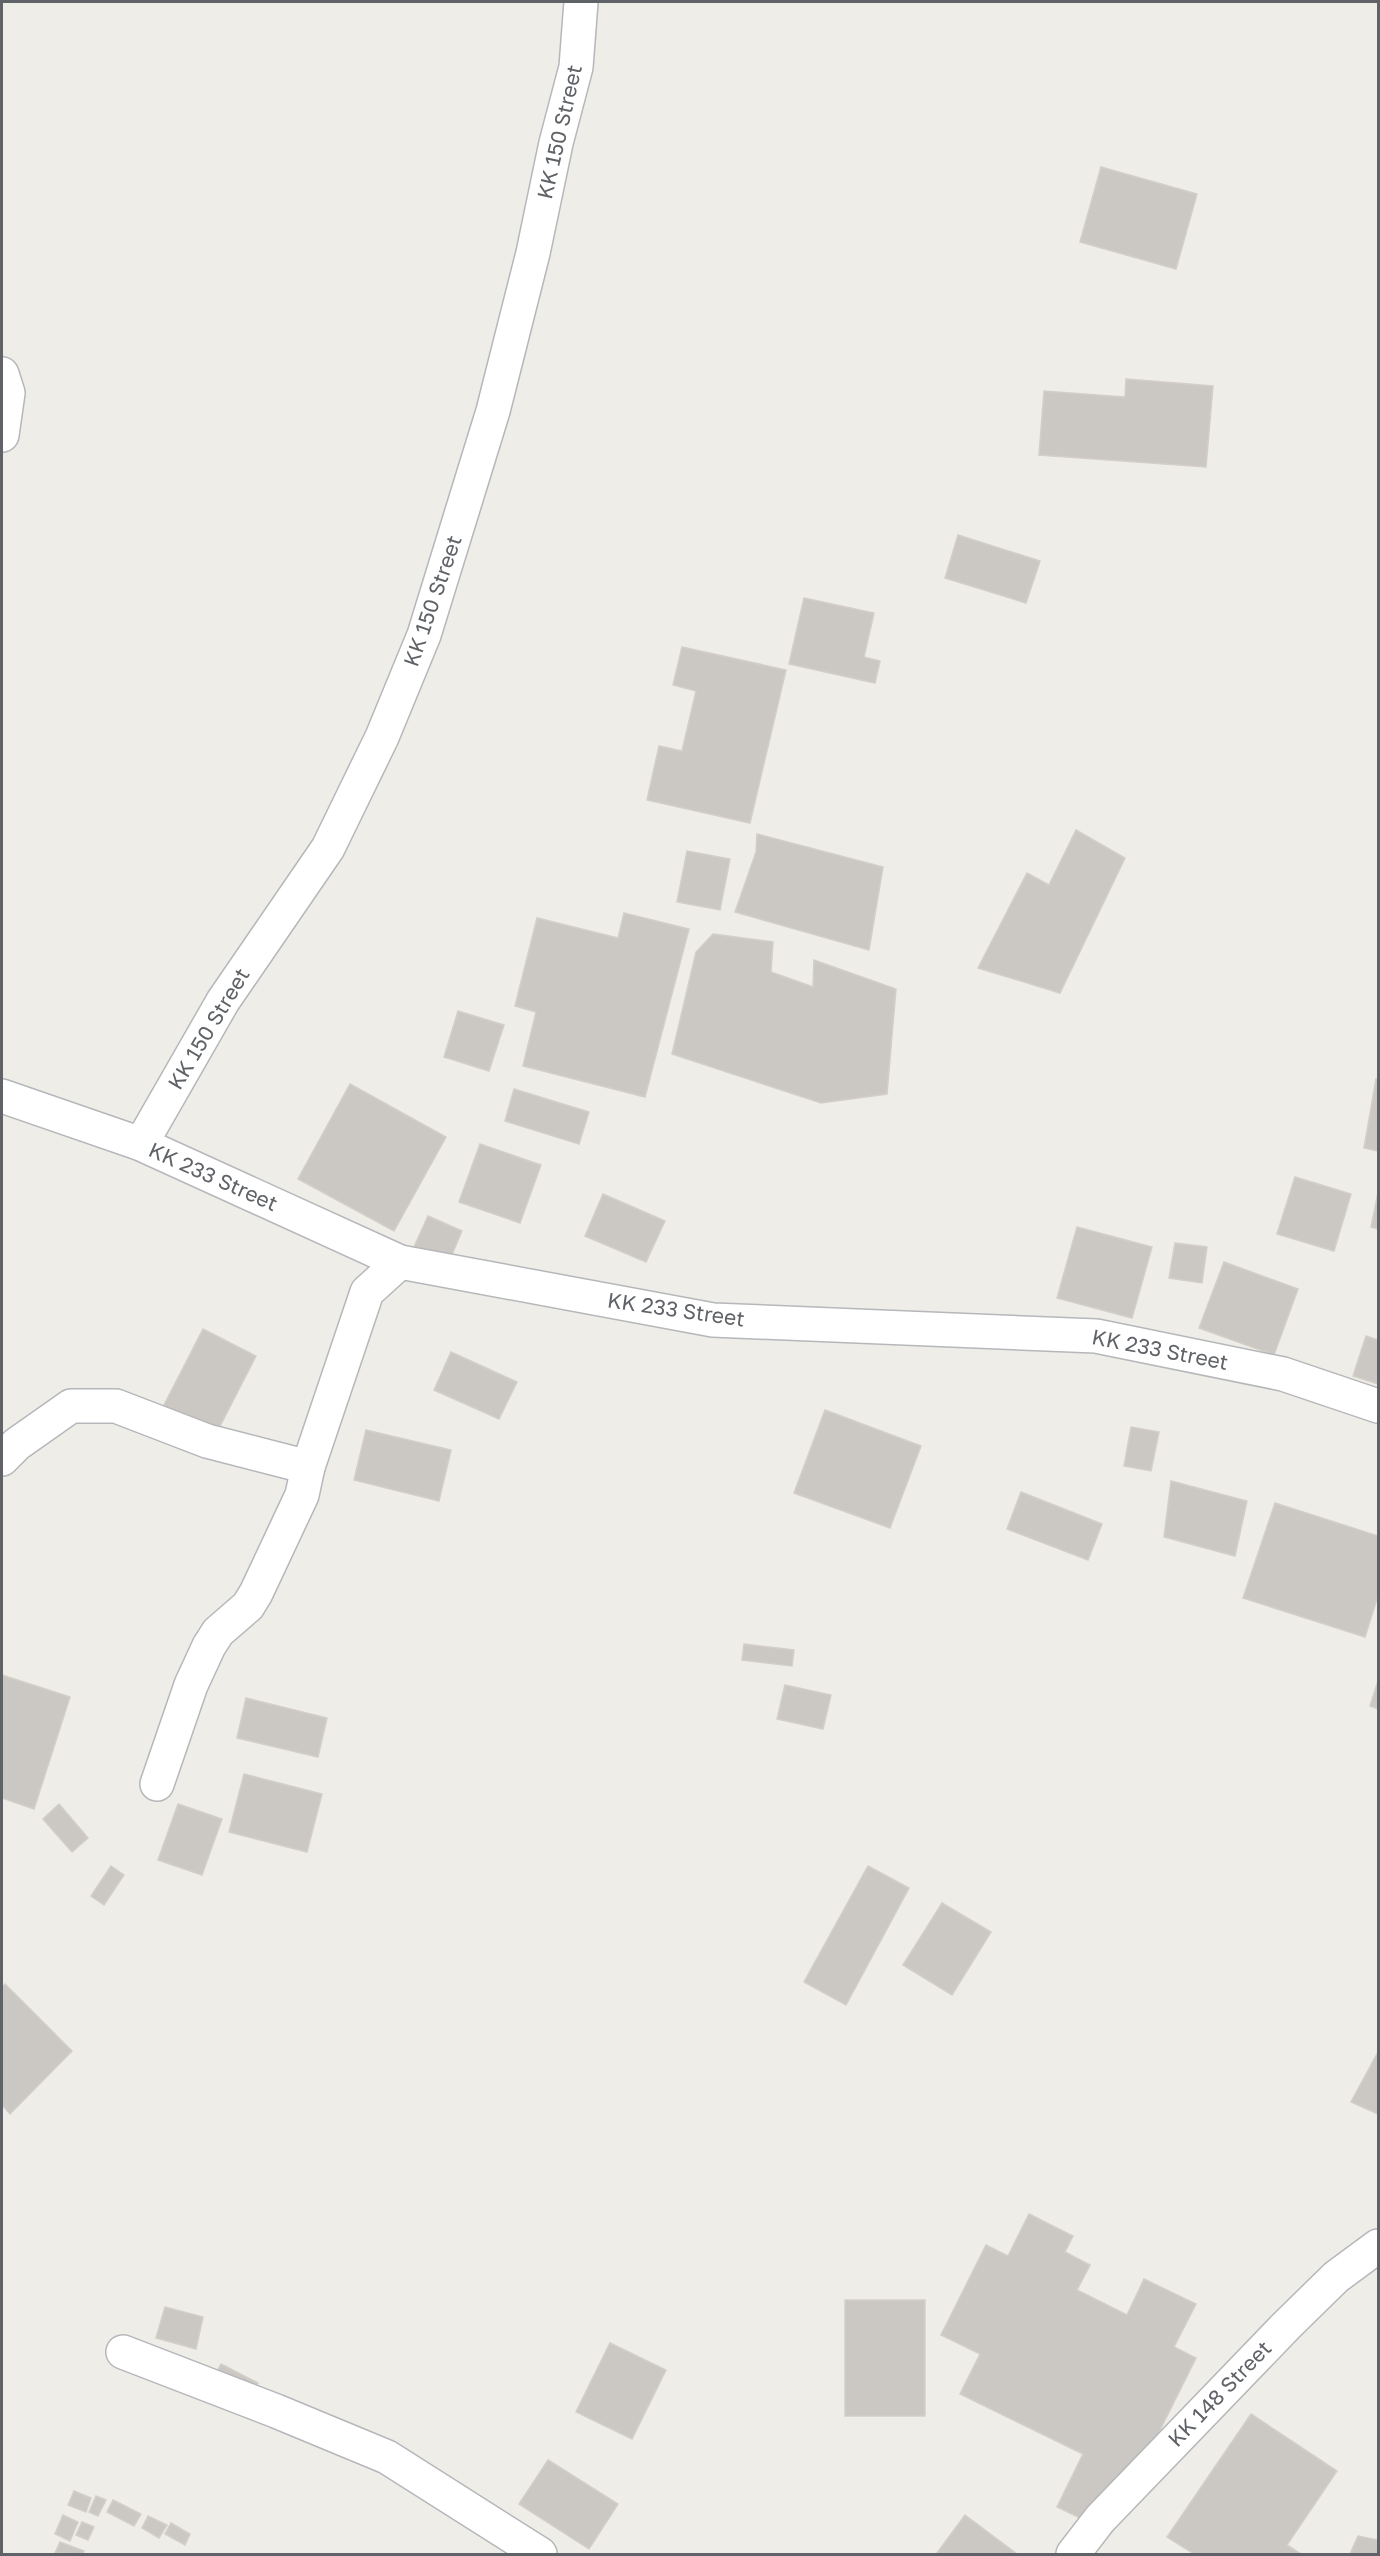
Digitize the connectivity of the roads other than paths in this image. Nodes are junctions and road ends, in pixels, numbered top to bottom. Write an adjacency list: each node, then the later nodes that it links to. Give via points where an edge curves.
1 (581, 2): 5 (street, KK 150 Street, via 576,67 494,411 424,635 382,737 328,848 222,1001)
2 (2, 374): 3 (street, via 8,393)
3 (2, 435)
4 (2, 1096): 5 (street, KK 233 Street)
5 (141, 1144): 6 (street, KK 233 Street)
6 (400, 1262): 7 (street, KK 233 Street, via 713,1320 1095,1336 1283,1374); 9 (street, via 367,1292)
7 (1378, 1406)
8 (2, 1459): 9 (street, via 70,1406 116,1406 207,1441)
9 (308, 1467): 10 (street, via 302,1495 256,1593 209,1646 191,1685)
10 (157, 1784)
11 (1378, 2246): 14 (street, KK 148 Street, via 1336,2277 1237,2376 1100,2519)
12 (123, 2352): 13 (street, via 387,2457)
13 (540, 2554)
14 (1073, 2554)

